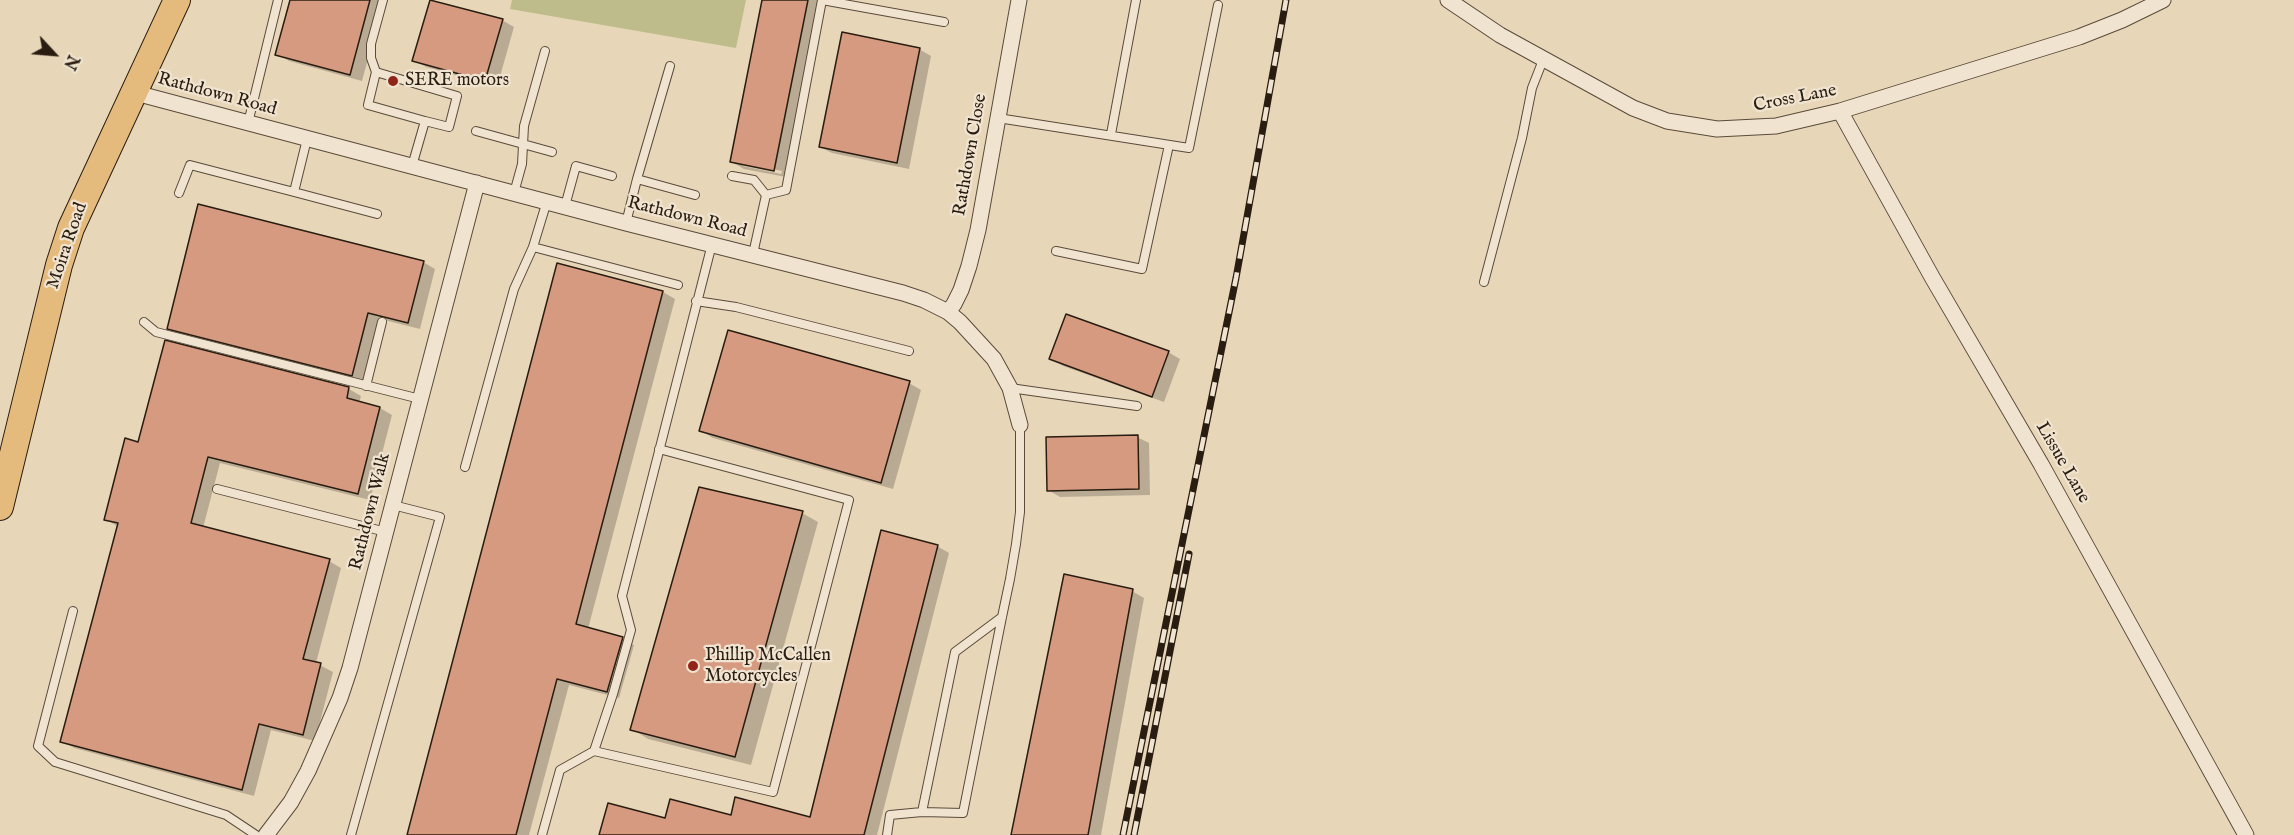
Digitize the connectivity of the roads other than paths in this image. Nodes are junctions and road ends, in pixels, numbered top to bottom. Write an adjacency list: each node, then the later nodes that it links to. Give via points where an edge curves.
1 (177, 0): 15 (highway, Moira Road)
2 (278, 0): 19 (lane)
3 (382, 0): 14 (lane, via 371,44)
4 (822, 0): 10 (lane); 35 (lane, via 786,190)
5 (1019, 0): 17 (street, Rathdown Close)
6 (1136, 0): 21 (lane)
7 (1448, 0): 12 (street, Cross Lane)
8 (2163, 0): 16 (street, Cross Lane, via 2079,38)
9 (1218, 4): 24 (lane, via 1189,148)
10 (944, 22)
11 (545, 51): 23 (lane, via 524,126)
12 (1543, 60): 16 (street, Cross Lane, via 1633,108 1689,126 1765,127); 44 (lane, via 1532,88)
13 (670, 66): 29 (lane)
14 (376, 72): 18 (lane, via 368,105); 18 (lane, via 458,96 449,127)
15 (132, 92): 19 (street, Rathdown Road); 60 (highway, Moira Road, via 71,228 59,265)
16 (1840, 111): 71 (street, Lissue Lane)
17 (998, 118): 21 (lane); 47 (street, Rathdown Close, via 969,266)
18 (425, 121): 26 (lane)
19 (248, 123): 22 (street, Rathdown Road)
20 (476, 131): 23 (lane)
21 (1111, 134): 24 (lane)
22 (307, 139): 26 (street, Rathdown Road); 31 (lane)
23 (523, 144): 25 (lane); 33 (lane)
24 (1169, 145): 42 (lane, via 1142,269)
25 (552, 152)
26 (412, 166): 30 (street, Rathdown Road)
27 (612, 176): 37 (lane, via 576,166)
28 (732, 176): 35 (lane, via 754,180)
29 (638, 179): 34 (lane); 39 (lane)
30 (477, 183): 33 (street, Rathdown Road); 53 (street, Rathdown Walk)
31 (294, 192): 32 (lane, via 190,165); 38 (lane)
32 (179, 193)
33 (514, 193): 36 (street, Rathdown Road)
34 (695, 195)
35 (766, 195): 43 (lane)
36 (547, 201): 37 (street, Rathdown Road); 41 (lane)
37 (565, 206): 39 (street, Rathdown Road)
38 (377, 214)
39 (626, 223): 40 (street, Rathdown Road)
40 (711, 244): 43 (street, Rathdown Road); 46 (lane)
41 (533, 247): 45 (lane); 57 (lane, via 514,290)
42 (1056, 251)
43 (753, 254): 47 (street, Rathdown Road, via 903,293)
44 (1484, 282)
45 (678, 285)
46 (696, 301): 50 (lane, via 736,307); 56 (lane)
47 (948, 312): 52 (street, Rathdown Road, via 979,341)
48 (144, 322): 51 (lane, via 156,332)
49 (382, 322): 51 (lane)
50 (909, 351)
51 (366, 386): 53 (lane)
52 (1010, 388): 54 (lane); 55 (street, Rathdown Road)
53 (420, 399): 59 (street, Rathdown Walk)
54 (1137, 406)
55 (1020, 425): 63 (lane, Rathdown Road, via 1020,512)
56 (659, 449): 64 (lane, via 622,596 630,630); 64 (lane, via 849,500 773,792)
57 (465, 467)
58 (217, 489): 61 (lane)
59 (393, 505): 61 (street, Rathdown Walk); 68 (lane, via 440,517)
60 (0, 507)
61 (386, 532): 67 (street, Rathdown Walk, via 340,698 308,771)
62 (73, 611): 66 (lane, via 38,746 55,762 226,815)
63 (1002, 617): 65 (lane, via 955,652); 65 (lane, Rathdown Road, via 963,813)
64 (594, 751): 69 (lane, via 560,770)
65 (922, 812): 70 (lane, via 890,815)
66 (256, 835)
67 (266, 835)
68 (351, 835)
69 (543, 835)
70 (887, 835)
71 (2246, 835)

